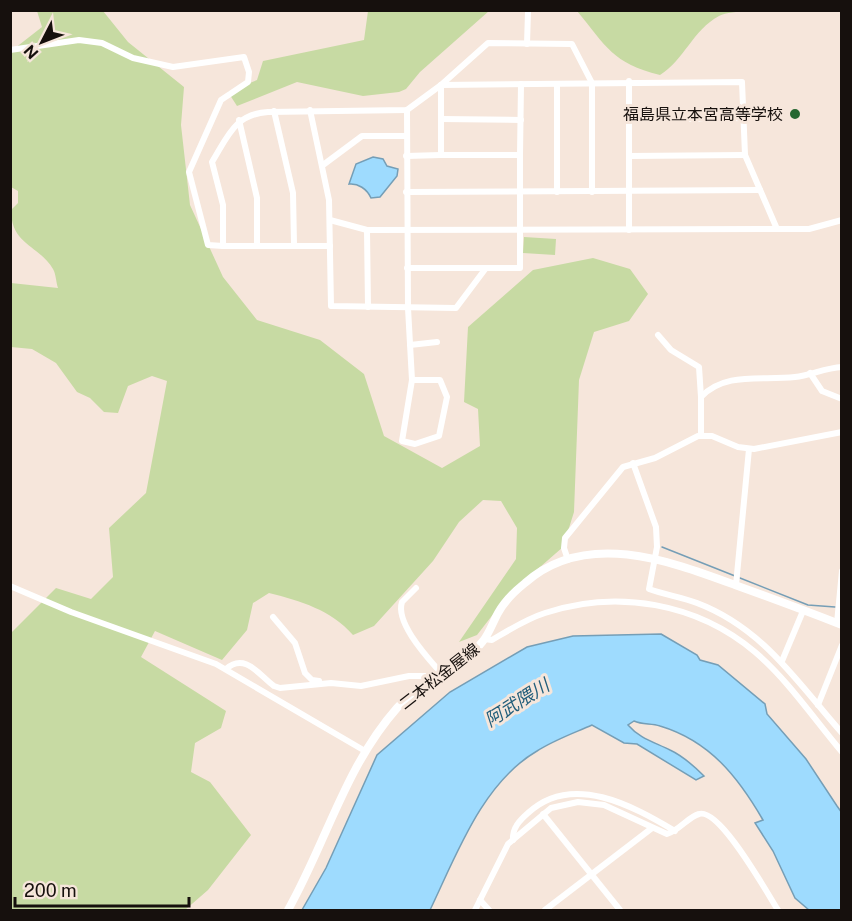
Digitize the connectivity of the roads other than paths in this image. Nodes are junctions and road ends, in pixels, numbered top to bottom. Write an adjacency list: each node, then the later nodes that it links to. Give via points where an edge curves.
1 (528, 12): 2 (street)
2 (527, 44): 5 (street, via 572,44); 8 (street, via 488,43)
3 (10, 50): 37 (street, via 79,40 102,43 133,58 173,67 244,57 248,82 221,100 189,172 207,245)
4 (629, 81): 5 (street); 12 (street, via 742,82); 16 (street)
5 (592, 83): 7 (street); 28 (street)
6 (521, 84): 7 (street); 8 (street); 15 (street)
7 (557, 84): 27 (street)
8 (441, 85): 10 (street); 13 (street)
9 (310, 110): 10 (street); 11 (street); 23 (street)
10 (406, 110): 17 (street)
11 (274, 111): 14 (street, via 257,112); 39 (street, via 293,193)
12 (743, 118): 16 (street); 20 (street)
13 (441, 119): 15 (street); 18 (street)
14 (239, 120): 37 (street, via 212,162 222,205); 38 (street, via 257,198)
15 (521, 120): 19 (street)
16 (630, 120): 22 (street)
17 (407, 136): 21 (street); 23 (street, via 362,136)
18 (441, 155): 19 (street); 21 (street)
19 (520, 155): 26 (street)
20 (745, 155): 22 (street); 24 (street)
21 (406, 156): 25 (street)
22 (629, 156): 29 (street)
23 (323, 165): 30 (street)
24 (760, 190): 29 (street); 32 (street)
25 (406, 192): 26 (street); 34 (street)
26 (520, 192): 27 (street); 35 (street)
27 (557, 192): 28 (street)
28 (592, 192): 29 (street)
29 (629, 193): 36 (street)
30 (330, 220): 33 (street); 40 (street)
31 (842, 220): 32 (street, via 819,228)
32 (777, 229): 36 (street)
33 (367, 230): 34 (street); 43 (street)
34 (407, 230): 35 (street); 41 (street)
35 (520, 230): 36 (street); 42 (street, via 519,268)
36 (629, 230)
37 (223, 246): 38 (street)
38 (257, 246): 39 (street)
39 (294, 246): 40 (street)
40 (330, 246): 43 (street, via 331,306)
41 (407, 268): 42 (street); 44 (street)
42 (486, 268): 44 (street, via 456,308)
43 (368, 308): 44 (street)
44 (408, 308): 47 (street)
45 (658, 335): 51 (street, via 671,350 699,367)
46 (437, 342): 47 (street)
47 (410, 345): 50 (street)
48 (842, 367): 49 (street)
49 (810, 373): 51 (street, via 739,379 712,386); 52 (street, via 822,391)
50 (412, 380): 50 (street, via 440,380 447,397 439,436 415,444 402,441)
51 (701, 397): 54 (street)
52 (842, 399)
53 (842, 432): 55 (street)
54 (701, 436): 55 (street); 56 (street, via 655,458)
55 (749, 449): 60 (street)
56 (633, 463): 57 (street, via 655,519); 58 (street, via 614,476 565,538)
57 (654, 557): 58 (main road, 二本松金屋線, via 612,554); 60 (main road, 二本松金屋線); 68 (street, via 649,589 691,600 726,616)
58 (568, 560): 66 (main road, 二本松金屋線, via 526,581 499,611)
59 (842, 572): 65 (street)
60 (736, 580): 63 (main road, 二本松金屋線)
61 (10, 586): 69 (street)
62 (416, 588): 70 (street, via 402,602 401,614 418,647)
63 (803, 610): 65 (main road, 二本松金屋線); 68 (street)
64 (273, 617): 71 (street, via 295,644 308,677)
65 (839, 624)
66 (484, 639): 70 (main road, 二本松金屋線); 75 (street, via 492,640 544,613 595,602 634,602 677,609 722,628 756,653)
67 (842, 645): 72 (street)
68 (782, 661): 72 (street)
69 (226, 669): 71 (street, via 244,663 280,688); 74 (street)
70 (439, 674): 71 (street, via 361,686); 74 (main road, 二本松金屋線, via 398,706)
71 (327, 684)
72 (818, 705): 73 (street)
73 (842, 733)
74 (365, 751): 82 (main road, 二本松金屋線)
75 (842, 752)
76 (543, 814): 77 (street, via 560,805 591,802); 79 (street); 80 (street)
77 (652, 828): 78 (street, via 667,834); 80 (street)
78 (675, 831): 79 (street, via 608,797 572,795 530,811 514,828); 87 (street, via 699,814 707,815 736,845)
79 (513, 840): 81 (street, via 504,849)
80 (594, 874): 85 (street); 86 (street)
81 (480, 900): 83 (street); 84 (street)
82 (288, 910)
83 (476, 910)
84 (489, 910)
85 (545, 910)
86 (620, 910)
87 (778, 910)

